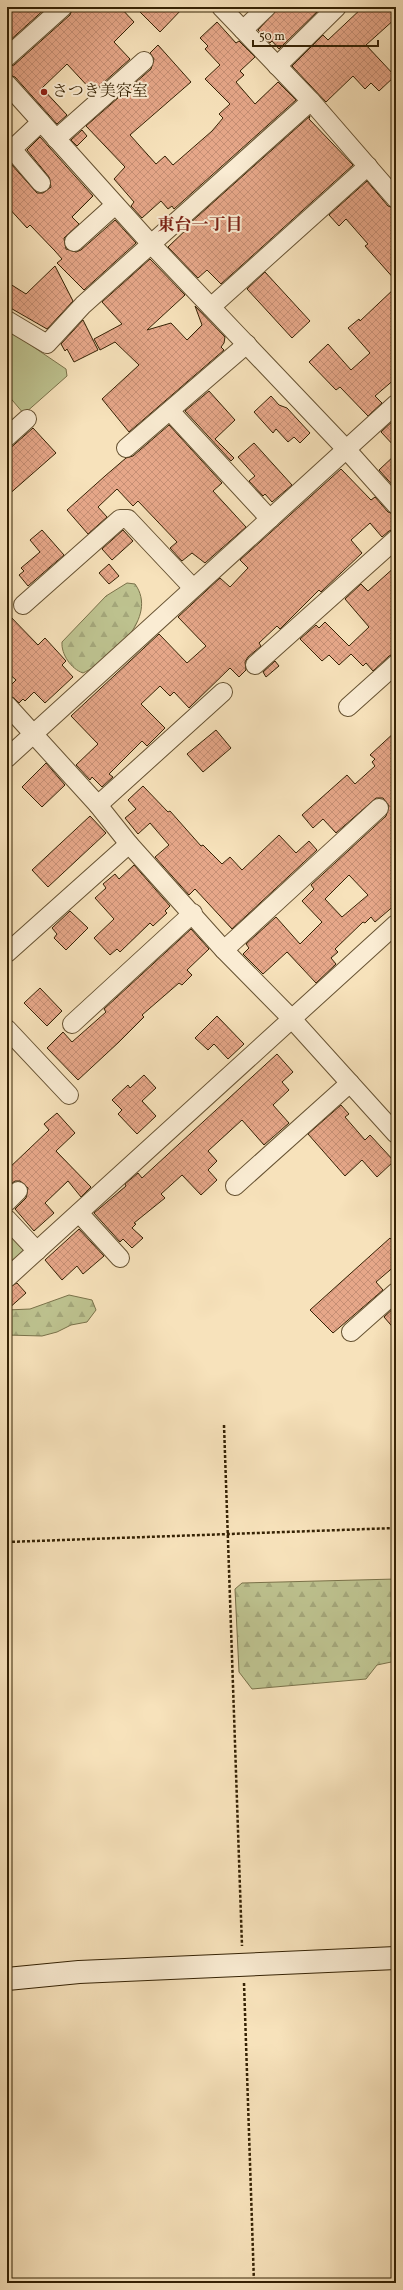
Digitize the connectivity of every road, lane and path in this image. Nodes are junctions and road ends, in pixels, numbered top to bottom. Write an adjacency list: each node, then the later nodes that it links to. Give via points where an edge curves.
1 (63, 7): 6 (street)
2 (221, 7): 5 (street)
3 (267, 7): 5 (street)
4 (337, 7): 8 (street)
5 (243, 30): 8 (street)
6 (7, 57)
7 (144, 60): 12 (street)
8 (277, 66): 10 (street)
9 (7, 84): 11 (street)
10 (311, 101): 14 (street); 19 (street)
11 (41, 122): 12 (street); 13 (street)
12 (56, 139): 17 (street)
13 (10, 151): 15 (street)
14 (368, 166): 16 (street); 20 (street)
15 (41, 183)
16 (396, 199)
17 (115, 205): 18 (street); 19 (street)
18 (74, 242)
19 (151, 244): 20 (street); 21 (street, via 83,306 47,344)
20 (211, 307): 22 (street)
21 (7, 320)
22 (248, 344): 24 (street); 28 (street)
23 (396, 404): 28 (street)
24 (171, 412): 27 (street); 30 (street)
25 (27, 419): 26 (street)
26 (7, 437)
27 (126, 448)
28 (346, 449): 29 (street); 30 (street)
29 (396, 505)
30 (270, 519): 32 (street)
31 (396, 539): 34 (street)
32 (193, 588): 33 (street, via 128,519 120,519); 39 (street)
33 (23, 605)
34 (255, 664)
35 (396, 664): 38 (street)
36 (223, 692): 41 (street)
37 (7, 705): 39 (street)
38 (348, 707)
39 (33, 734): 40 (street); 41 (street)
40 (7, 758)
41 (98, 805): 43 (street)
42 (379, 808): 46 (street)
43 (128, 844): 44 (street); 47 (street)
44 (193, 913): 46 (street); 49 (street)
45 (396, 924): 48 (street)
46 (224, 950): 48 (street)
47 (7, 953)
48 (292, 1019): 51 (street); 55 (street)
49 (72, 1024)
50 (7, 1029): 52 (street)
51 (350, 1083): 53 (street); 54 (street)
52 (69, 1095)
53 (393, 1125)
54 (235, 1186)
55 (78, 1213): 57 (street); 58 (street)
56 (7, 1219): 57 (street)
57 (37, 1251): 59 (street)
58 (120, 1258)
59 (7, 1278)
60 (396, 1292): 61 (street)
61 (351, 1332)
62 (224, 1425): 64 (path)
63 (396, 1528): 64 (path)
64 (227, 1534): 65 (path); 67 (path)
65 (7, 1542)
66 (396, 1958): 67 (street)
67 (243, 1965): 68 (street, via 80,1972); 69 (path)
68 (7, 1979)
69 (254, 2283)

